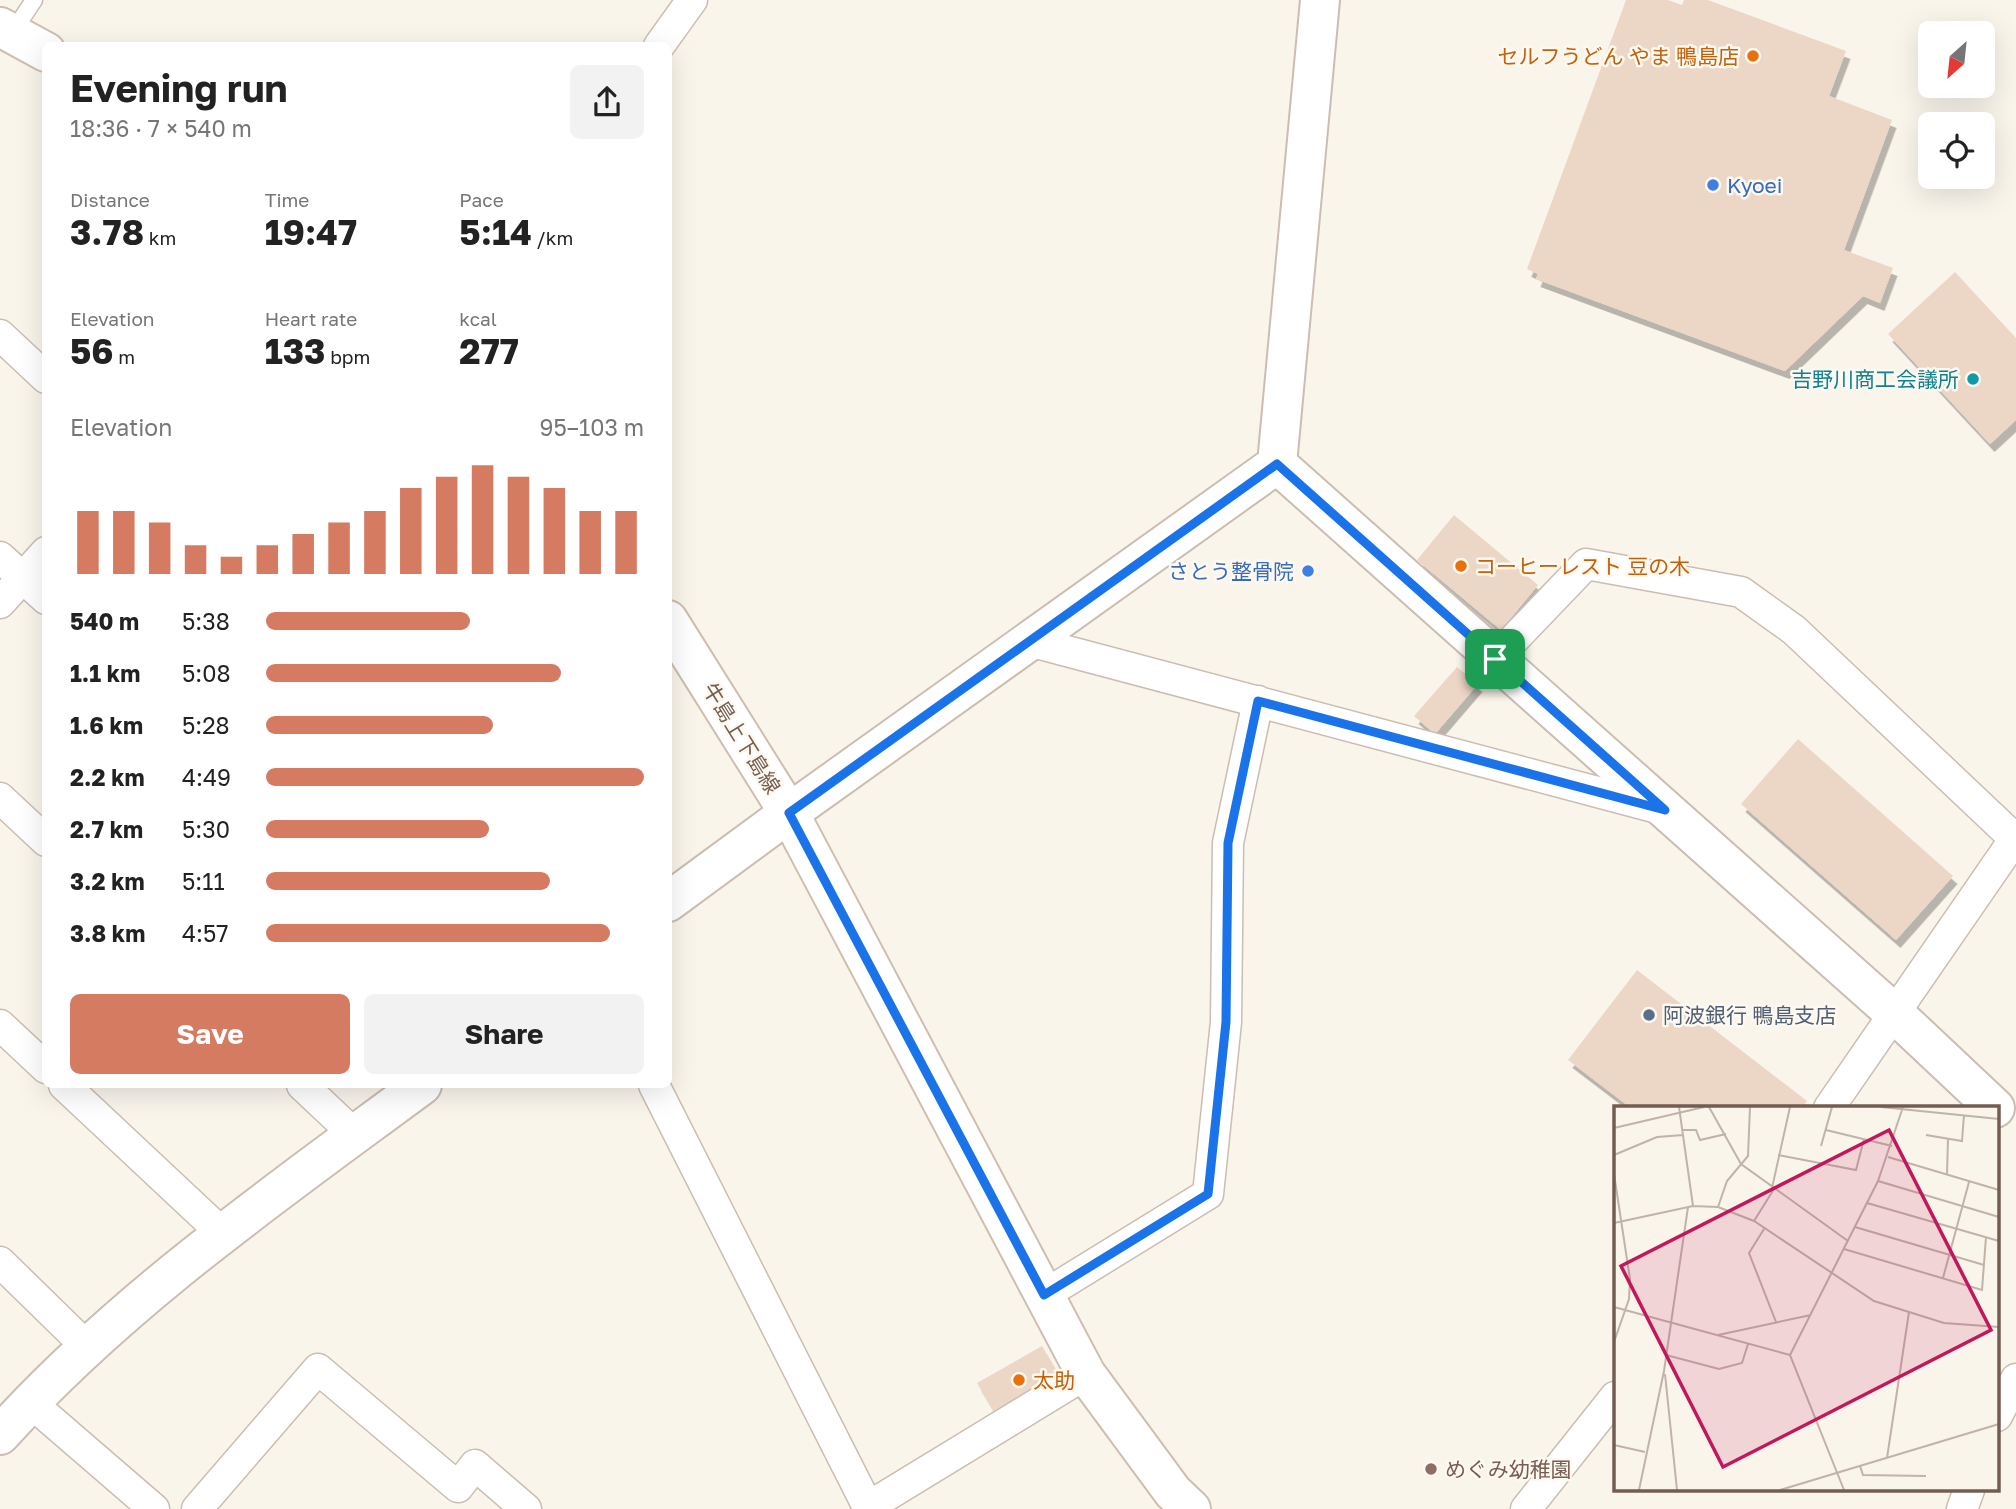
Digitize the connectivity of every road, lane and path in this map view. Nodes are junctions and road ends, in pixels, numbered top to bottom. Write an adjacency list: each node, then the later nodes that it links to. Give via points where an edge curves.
1 (34, 0): 4 (lane)
2 (692, 0): 5 (street)
3 (1320, 0): 9 (street)
4 (6, 30): 6 (street)
5 (662, 42)
6 (42, 50)
7 (0, 335): 8 (street)
8 (42, 375)
9 (1277, 464): 16 (street); 17 (street)
10 (42, 556): 12 (street)
11 (0, 557): 12 (street)
12 (23, 577): 13 (street); 14 (street)
13 (42, 595)
14 (0, 603)
15 (672, 626): 21 (street, 牛島上下島線)
16 (1029, 641): 18 (street); 21 (street)
17 (1495, 659): 20 (street); 23 (street, via 1586,564 1741,593 1794,630)
18 (1258, 701): 20 (street); 39 (street, via 1228,843 1226,1022 1208,1194)
19 (0, 798): 22 (street)
20 (1665, 810): 25 (street)
21 (789, 813): 24 (street); 39 (street, 牛島上下島線)
22 (42, 837)
23 (2015, 838): 25 (street)
24 (672, 899)
25 (1894, 1013): 32 (street); 33 (street)
26 (0, 1025): 27 (street)
27 (42, 1064)
28 (67, 1088): 37 (street)
29 (305, 1088): 36 (street)
30 (418, 1088): 36 (street)
31 (656, 1088): 48 (street)
32 (1830, 1106)
33 (1993, 1106)
34 (1998, 1111): 35 (street)
35 (2016, 1128)
36 (355, 1135): 37 (street)
37 (223, 1234): 40 (street)
38 (0, 1262): 40 (street)
39 (1044, 1295): 41 (street, 牛島上下島線)
40 (87, 1347): 44 (street)
41 (1086, 1374): 48 (street); 52 (street, 牛島上下島線, via 1173,1492)
42 (2016, 1379): 45 (street)
43 (1614, 1398): 53 (street)
44 (30, 1402): 46 (street); 49 (street)
45 (1998, 1414)
46 (0, 1435)
47 (1968, 1492): 54 (street)
48 (868, 1508)
49 (154, 1509)
50 (197, 1509): 51 (street, via 318,1369 458,1487 475,1465)
51 (526, 1509)
52 (1191, 1509)
53 (1526, 1509)
54 (1962, 1509)

